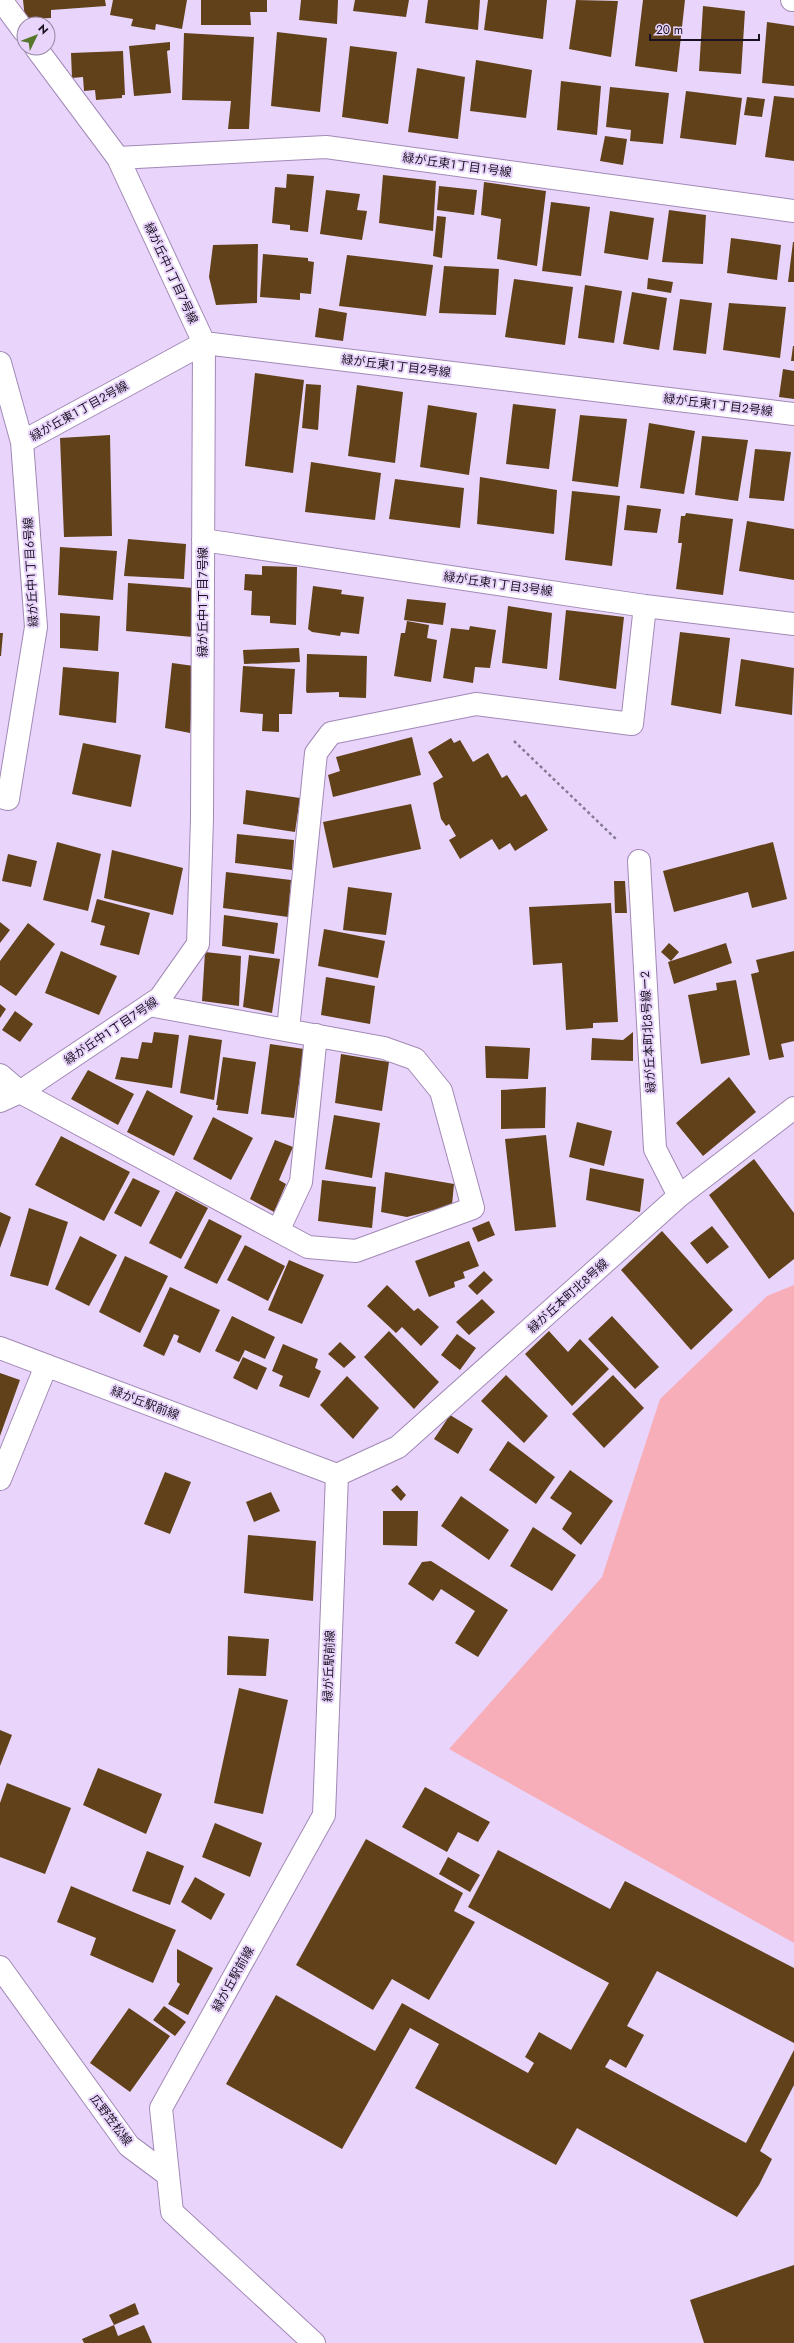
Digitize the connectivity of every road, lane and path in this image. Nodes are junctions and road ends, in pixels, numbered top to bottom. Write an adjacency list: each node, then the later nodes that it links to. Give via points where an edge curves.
1 (1, 0): 2 (street)
2 (16, 20)
3 (42, 56): 4 (street, 緑が丘中１丁目７号線)
4 (118, 158): 5 (street, 緑が丘東１丁目１号線, via 326,147); 6 (street, 緑が丘中１丁目７号線)
5 (794, 211)
6 (204, 343): 8 (street, 緑が丘東１丁目２号線); 9 (street, 緑が丘東１丁目２号線); 10 (street, 緑が丘中１丁目７号線)
7 (0, 362): 9 (street, 緑が丘中１丁目６号線)
8 (794, 414)
9 (22, 442): 14 (street, 緑が丘中１丁目６号線, via 36,627 8,799)
10 (203, 540): 11 (street, 緑が丘東１丁目３号線); 16 (street, 緑が丘中１丁目７号線, via 202,819 198,944 160,998)
11 (645, 606): 12 (street, 緑が丘東１丁目３号線); 17 (street, via 632,724 476,704 330,733 316,752)
12 (794, 624)
13 (510, 737): 15 (path)
14 (0, 797)
15 (639, 861): 23 (street, 緑が丘本町北８号線ー２, via 655,1149)
16 (149, 1005): 17 (street); 20 (street, 緑が丘中１丁目７号線)
17 (288, 1030): 18 (street)
18 (316, 1035): 24 (street, via 301,1182); 24 (street, via 384,1048 415,1059 441,1091 473,1208 356,1251 308,1247)
19 (0, 1075): 20 (street)
20 (20, 1092): 21 (street, 緑が丘中１丁目７号線); 24 (street)
21 (0, 1101)
22 (794, 1108): 23 (street, 緑が丘本町北８号線)
23 (679, 1196): 27 (street, 緑が丘本町北８号線, via 398,1447)
24 (278, 1231)
25 (0, 1348): 26 (street, 緑が丘駅前線)
26 (46, 1366): 27 (street, 緑が丘駅前線); 28 (street)
27 (337, 1475): 30 (street, 緑が丘駅前線, via 324,1814 161,2108)
28 (0, 1479)
29 (0, 1967): 30 (street, 広野笠松線, via 129,2146)
30 (168, 2175): 31 (street, via 172,2212)
31 (314, 2343)

